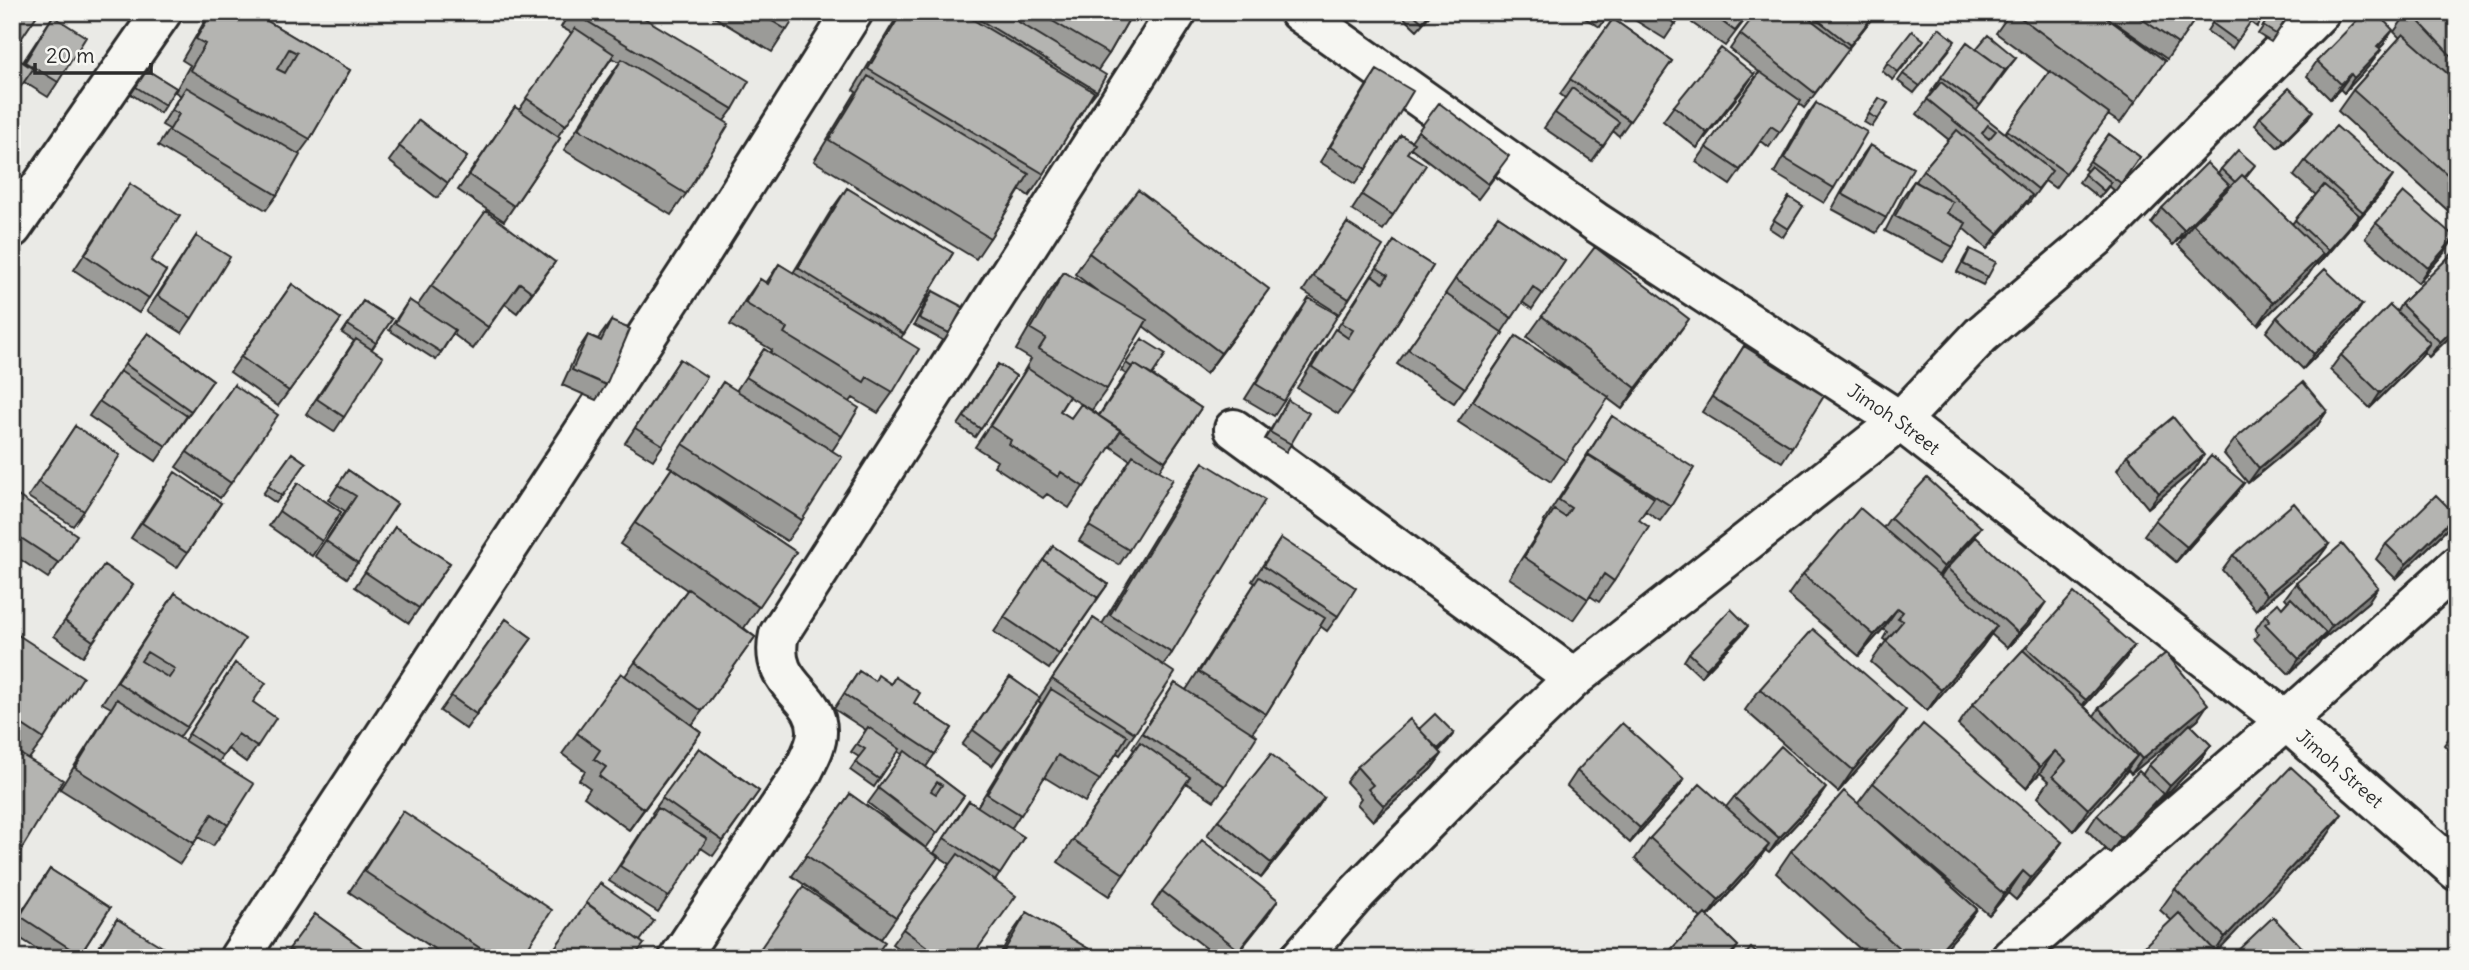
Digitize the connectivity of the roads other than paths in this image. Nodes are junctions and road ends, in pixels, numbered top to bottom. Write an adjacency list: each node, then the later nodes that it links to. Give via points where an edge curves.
1 (162, 12): 6 (street)
2 (853, 12): 13 (street, via 669,302)
3 (1177, 12): 14 (street, via 779,634 777,665 816,719 814,748)
4 (1299, 12): 7 (street, Jimoh Street, via 1597,223)
5 (2320, 12): 7 (street, via 2099,235 1981,335)
6 (12, 228)
7 (1900, 421): 10 (street); 11 (street, Jimoh Street)
8 (1234, 429): 10 (street)
9 (2457, 566): 11 (street)
10 (1574, 678): 15 (street, via 1358,892)
11 (2286, 721): 12 (street, Jimoh Street); 16 (street)
12 (2457, 871)
13 (239, 958)
14 (680, 958)
15 (1300, 958)
16 (2011, 958)

